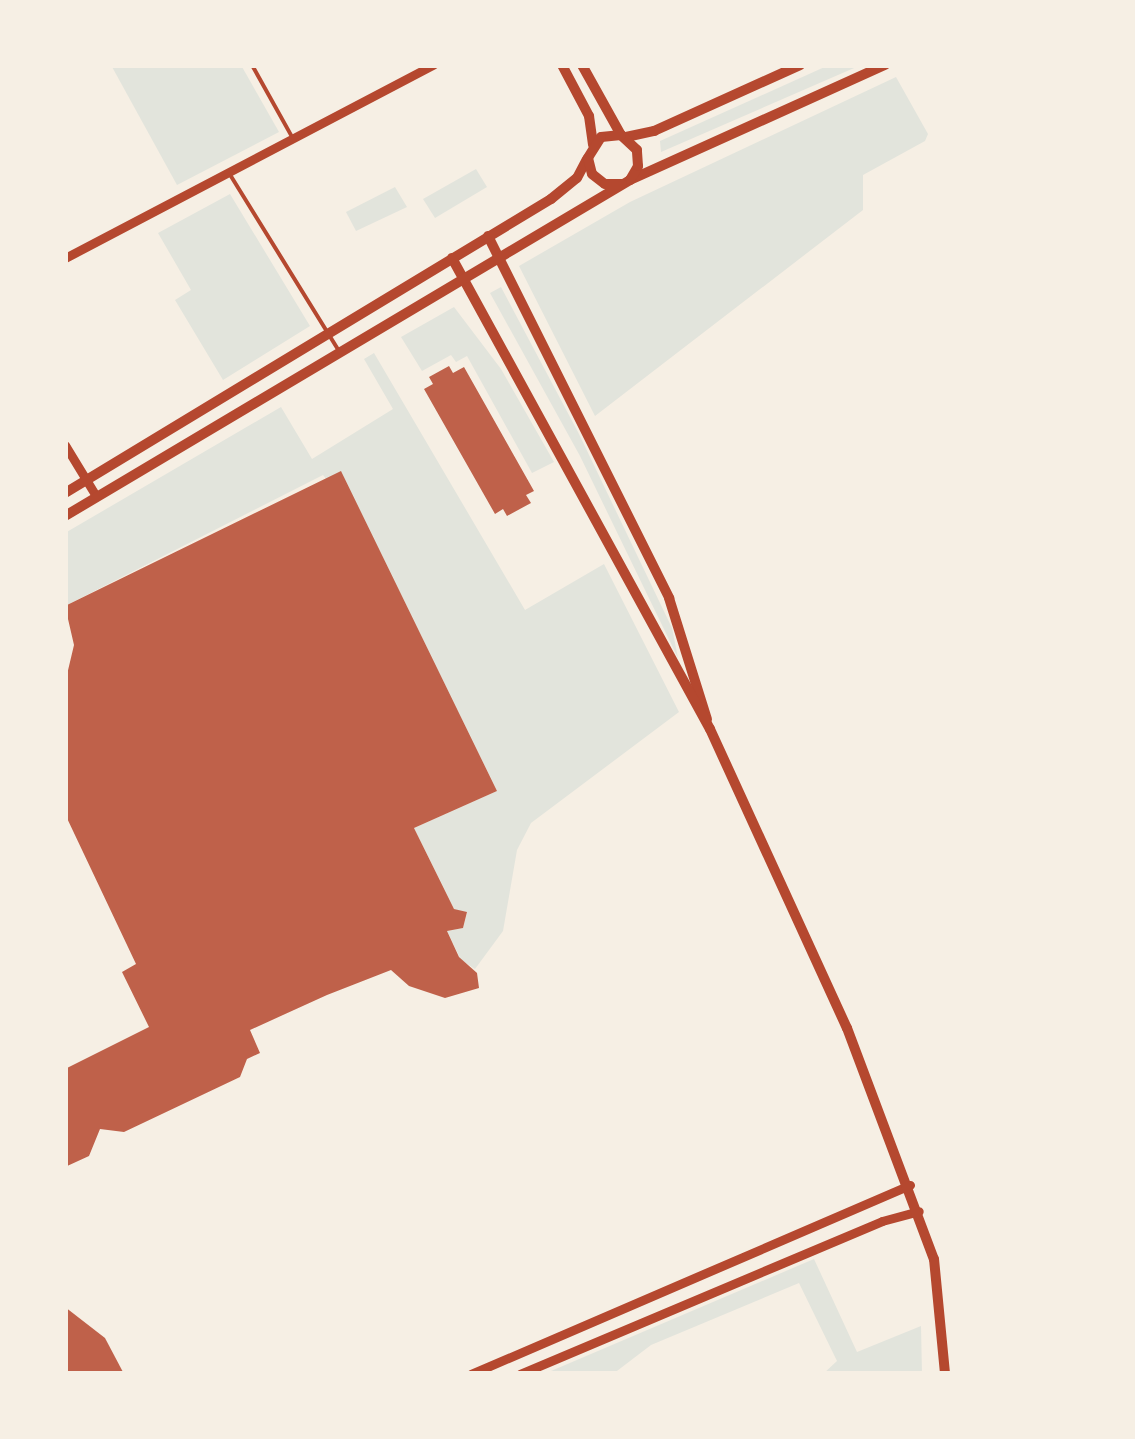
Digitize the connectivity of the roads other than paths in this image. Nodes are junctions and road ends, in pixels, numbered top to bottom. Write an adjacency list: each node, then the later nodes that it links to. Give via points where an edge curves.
1 (252, 65): 9 (lane)
2 (433, 65): 7 (street)
3 (562, 65): 10 (street, via 589,116)
4 (582, 65): 8 (street)
5 (800, 65): 8 (street, via 654,131)
6 (885, 65): 13 (street)
7 (412, 70): 9 (street)
8 (623, 136): 10 (street); 13 (street, via 640,158)
9 (294, 139): 12 (street)
10 (592, 145): 11 (street)
11 (588, 158): 13 (street, via 598,180); 14 (street, via 564,190)
12 (229, 173): 16 (street); 19 (lane)
13 (626, 182): 15 (street)
14 (488, 236): 15 (street); 17 (street)
15 (499, 255): 18 (street); 26 (street, via 669,598)
16 (65, 258)
17 (452, 258): 18 (street); 19 (street)
18 (464, 276): 20 (street); 26 (street)
19 (328, 333): 20 (lane); 22 (street)
20 (338, 351): 24 (street)
21 (65, 445): 22 (street)
22 (86, 479): 23 (street); 24 (street)
23 (65, 492)
24 (96, 496): 25 (street)
25 (65, 516)
26 (710, 730): 27 (street, via 847,1028)
27 (910, 1186): 28 (street); 29 (street)
28 (919, 1211): 30 (street); 31 (street, via 940,1291)
29 (471, 1374)
30 (520, 1374)
31 (945, 1374)

